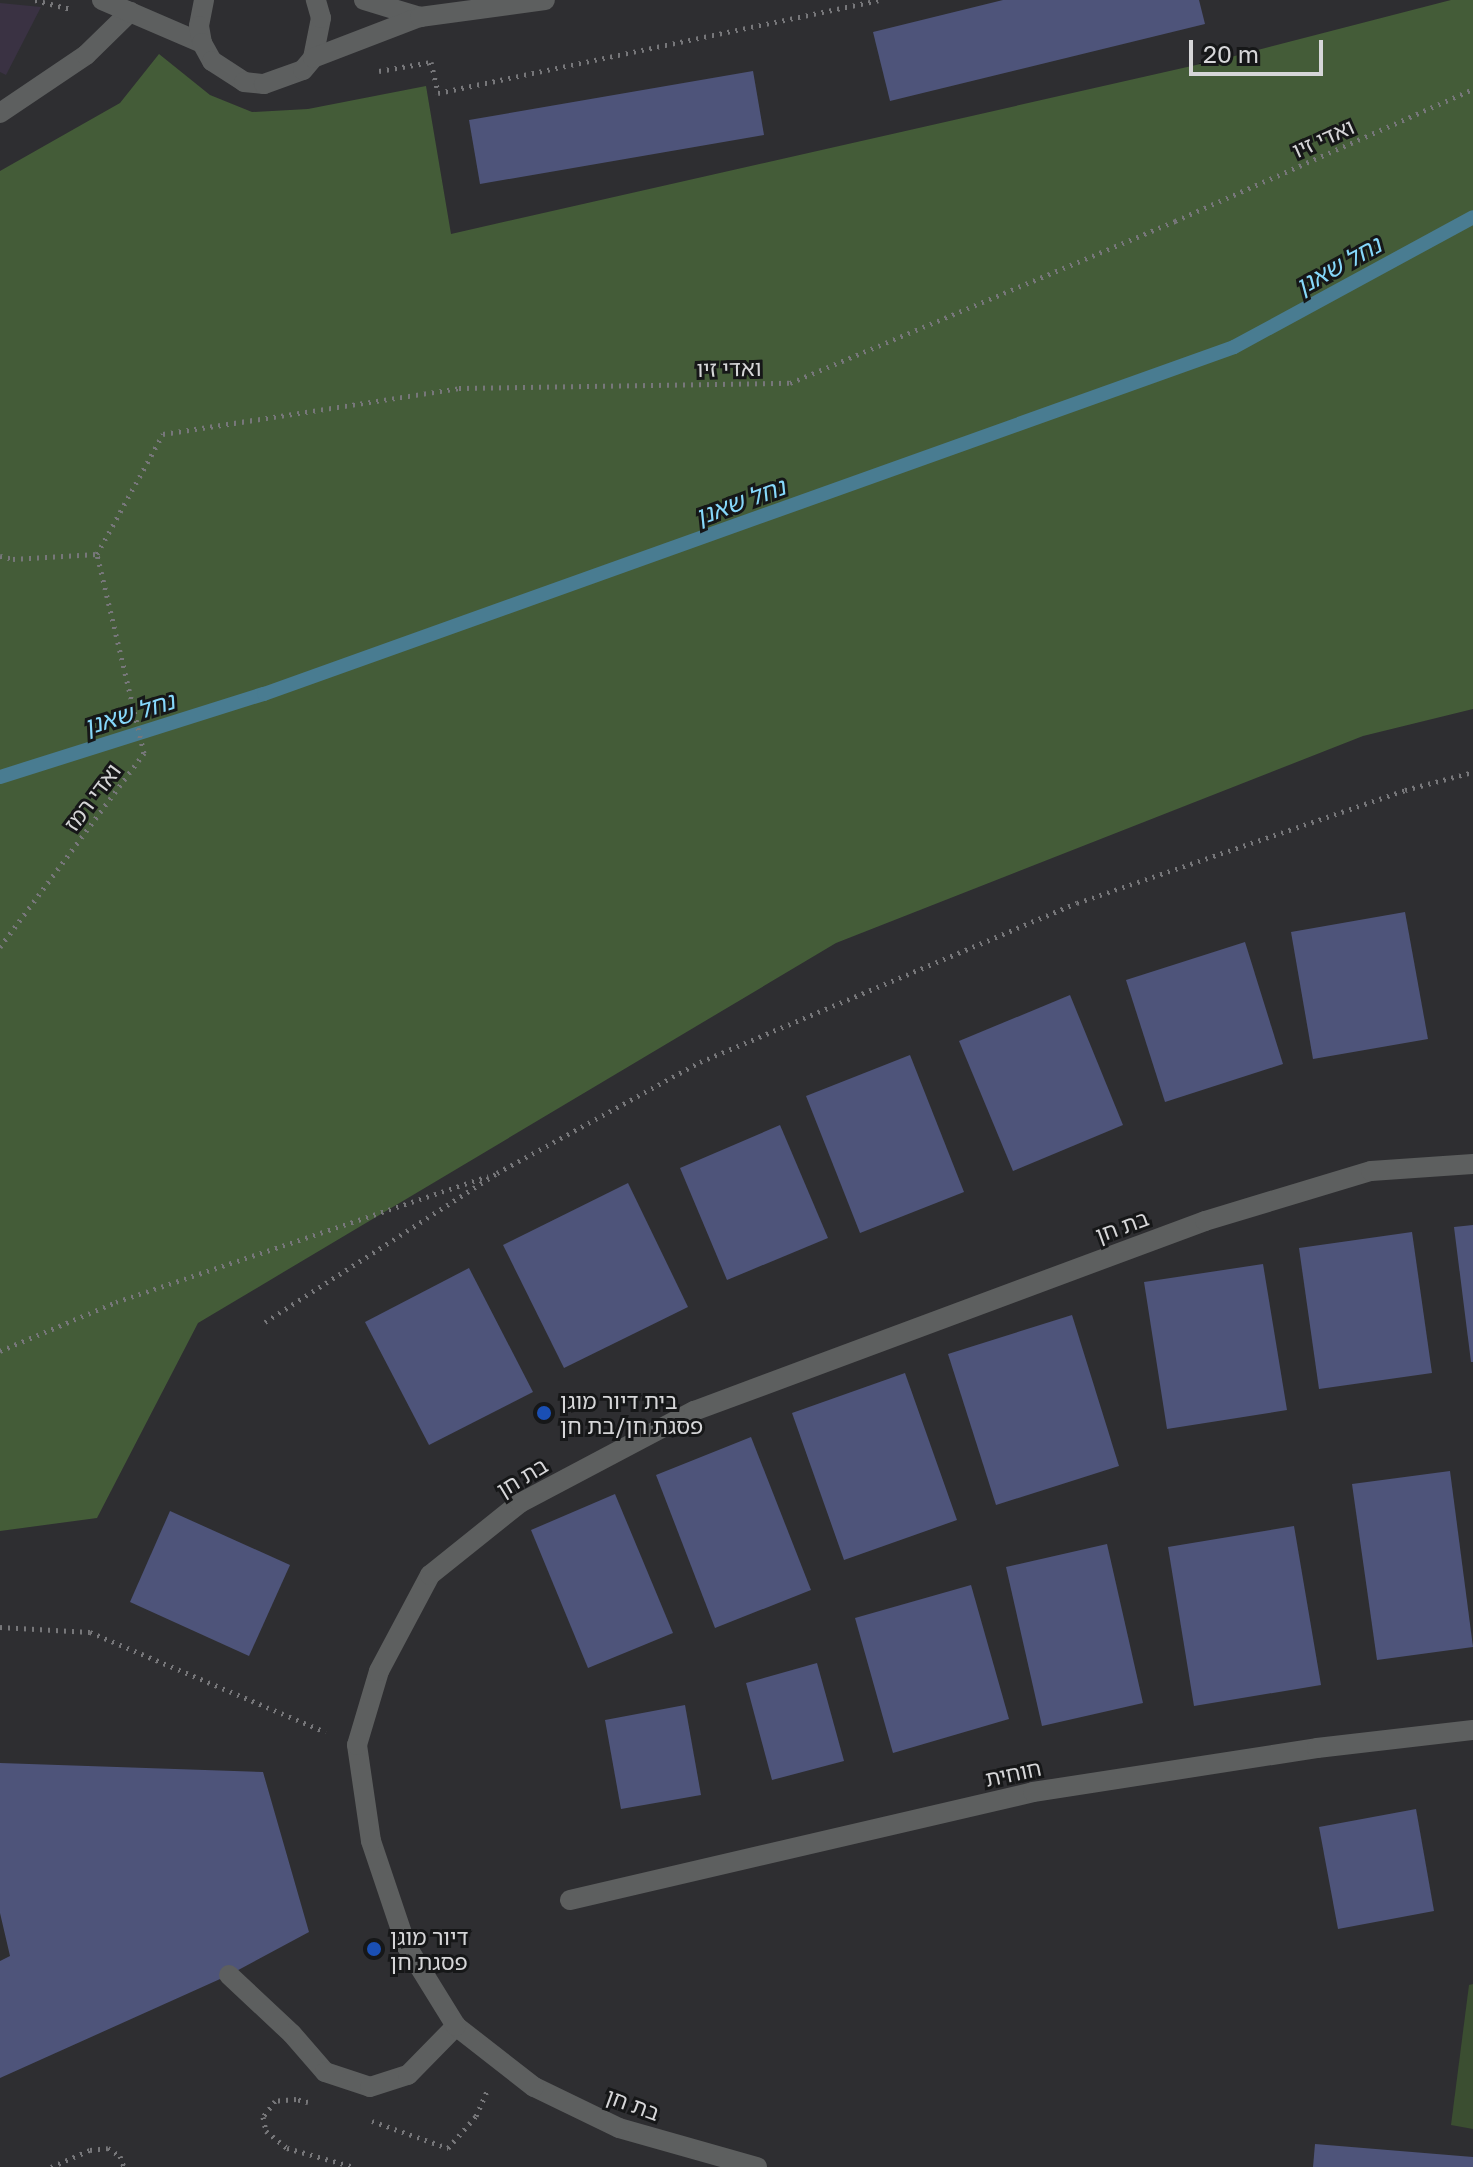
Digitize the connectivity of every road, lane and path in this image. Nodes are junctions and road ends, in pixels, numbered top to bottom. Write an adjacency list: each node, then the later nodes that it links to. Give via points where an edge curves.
1 (102, 0): 7 (street)
2 (204, 0): 9 (street)
3 (316, 0): 10 (street, via 321,18)
4 (364, 0): 8 (street)
5 (545, 0): 8 (street)
6 (878, 0): 11 (path, via 438,93 431,62)
7 (130, 12): 9 (street); 13 (street, via 86,55)
8 (420, 17): 10 (street)
9 (202, 43): 10 (street, via 212,61 244,82 284,79)
10 (313, 58)
11 (373, 72)
12 (1473, 89): 14 (path, ואדי זיו, via 790,383 459,388 163,434)
13 (0, 113)
14 (97, 554): 15 (path); 17 (path, ואדי רמז, via 144,753)
15 (0, 556)
16 (1473, 772): 19 (path, via 1405,790 1077,903 700,1062)
17 (0, 947)
18 (1473, 1164): 24 (street, בת חן, via 1371,1171 1205,1221 694,1411 520,1503 430,1575 379,1671)
19 (497, 1173): 20 (path); 21 (path, via 116,1302)
20 (265, 1322)
21 (0, 1351)
22 (0, 1627): 24 (path, via 90,1632)
23 (1473, 1730): 25 (street, חוחית, via 1033,1792)
24 (357, 1745): 27 (street, בת חן, via 371,1841 406,1945)
25 (570, 1900)
26 (229, 1975): 27 (street, via 325,2072 370,2087 408,2075)
27 (456, 2026): 28 (street, בת חן)
28 (500, 2061): 30 (path, via 476,2116 448,2148); 34 (street, בת חן, via 534,2087 619,2128)
29 (311, 2103): 33 (path, via 275,2101 263,2117 266,2131 287,2148)
30 (367, 2120)
31 (51, 2167): 32 (path, via 108,2148 120,2156)
32 (124, 2167)
33 (354, 2167)
34 (757, 2167)

